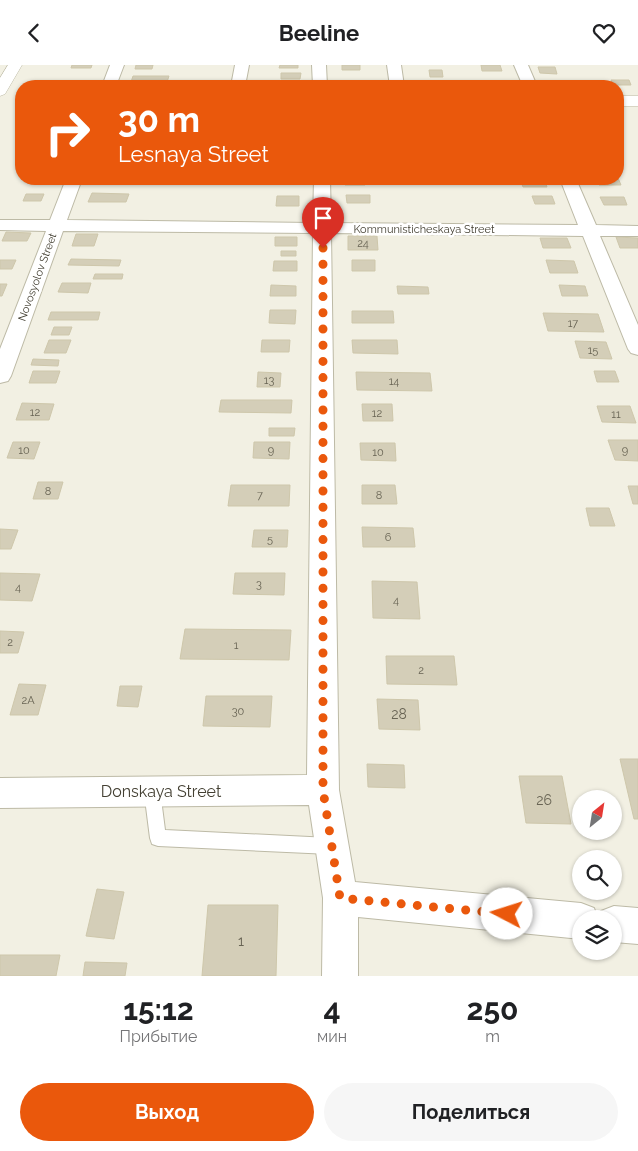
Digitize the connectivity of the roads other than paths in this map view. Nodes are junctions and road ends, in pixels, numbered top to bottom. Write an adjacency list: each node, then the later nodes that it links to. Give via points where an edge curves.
1 (15, 65): 12 (street)
2 (117, 65): 7 (street)
3 (242, 65): 8 (street)
4 (319, 65): 9 (street)
5 (394, 65): 10 (street)
6 (521, 65): 11 (street)
7 (111, 80)
8 (239, 80)
9 (320, 80)
10 (396, 80)
11 (527, 80)
12 (5, 95)
13 (624, 101): 14 (street)
14 (638, 101)
15 (72, 185): 19 (street, Novosyolov Street)
16 (322, 185): 20 (street)
17 (571, 185): 21 (street)
18 (0, 225): 19 (street, Kommunisticheskaya Street)
19 (56, 225): 20 (street, Kommunisticheskaya Street); 24 (street, Novosyolov Street)
20 (323, 229): 21 (street, Kommunisticheskaya Street); 25 (street)
21 (590, 231): 22 (street, Kommunisticheskaya Street); 23 (street)
22 (638, 231)
23 (638, 349)
24 (0, 376)
25 (323, 790): 26 (street, Donskaya Street); 28 (street)
26 (152, 791): 27 (street, Donskaya Street); 28 (lane, via 158,837)
27 (0, 793)
28 (332, 847): 29 (street)
29 (340, 898): 30 (street); 33 (street)
30 (572, 920)
31 (622, 925): 32 (street)
32 (638, 926)
33 (340, 976)

